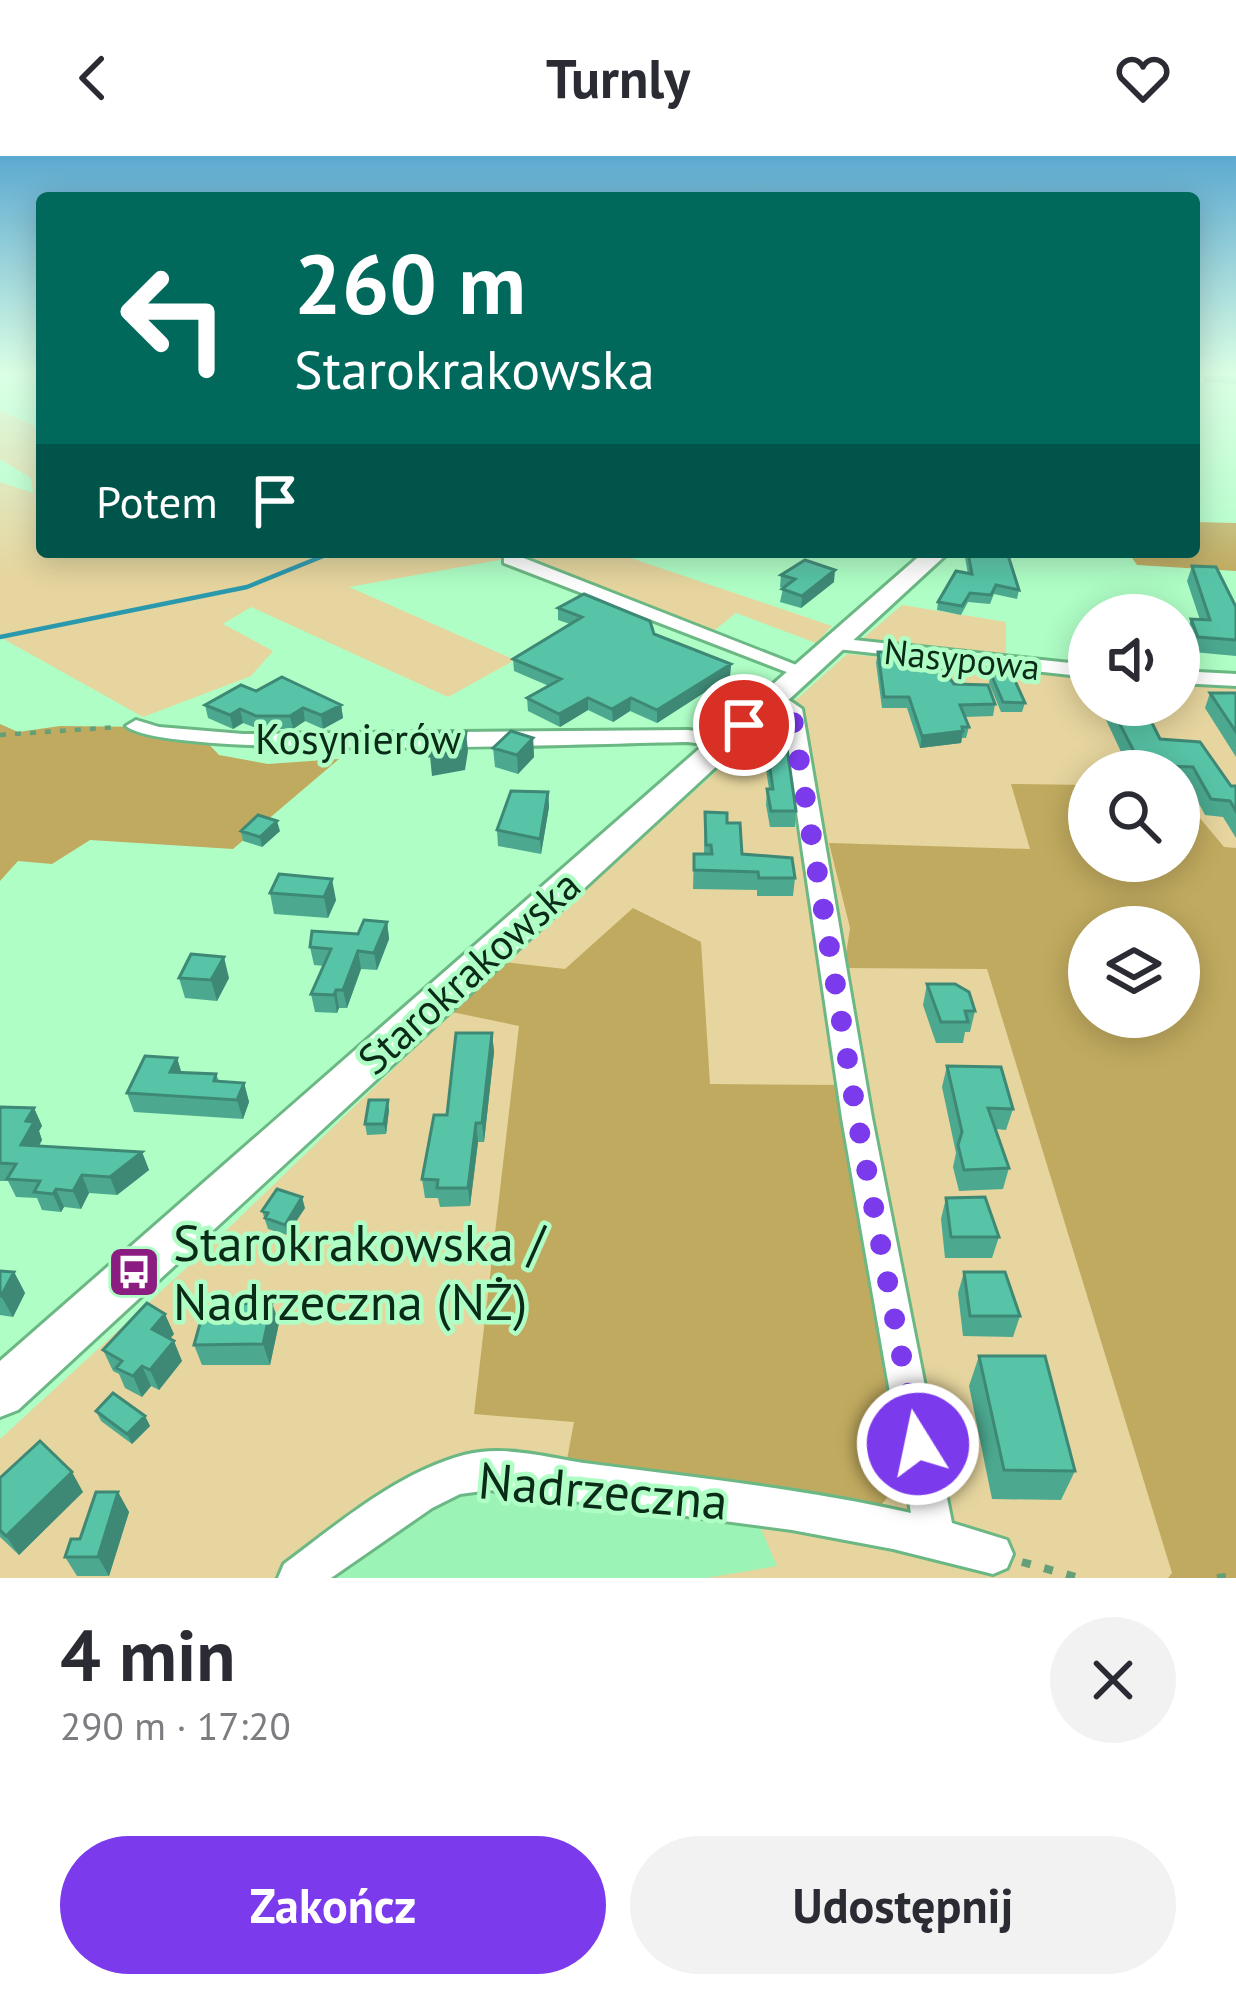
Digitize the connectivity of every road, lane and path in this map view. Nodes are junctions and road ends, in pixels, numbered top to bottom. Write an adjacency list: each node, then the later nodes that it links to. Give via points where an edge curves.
1 (931, 558): 3 (street, Starokrakowska)
2 (511, 559): 7 (street)
3 (836, 644): 4 (street, Nasypowa); 7 (street, Starokrakowska)
4 (1068, 669)
5 (1200, 678): 6 (street)
6 (1236, 680)
7 (790, 684): 10 (street, Starokrakowska); 12 (street, via 857,1118)
8 (136, 726): 9 (path); 10 (street, Kosynierów, via 243,740)
9 (0, 735)
10 (726, 741): 11 (street, Starokrakowska)
11 (0, 1393)
12 (935, 1537): 13 (street, Nadrzeczna); 15 (street, Nadrzeczna, via 737,1501 489,1471 447,1480)
13 (993, 1554): 16 (path)
14 (1236, 1576): 17 (path)
15 (298, 1578)
16 (1079, 1578)
17 (1217, 1578)

